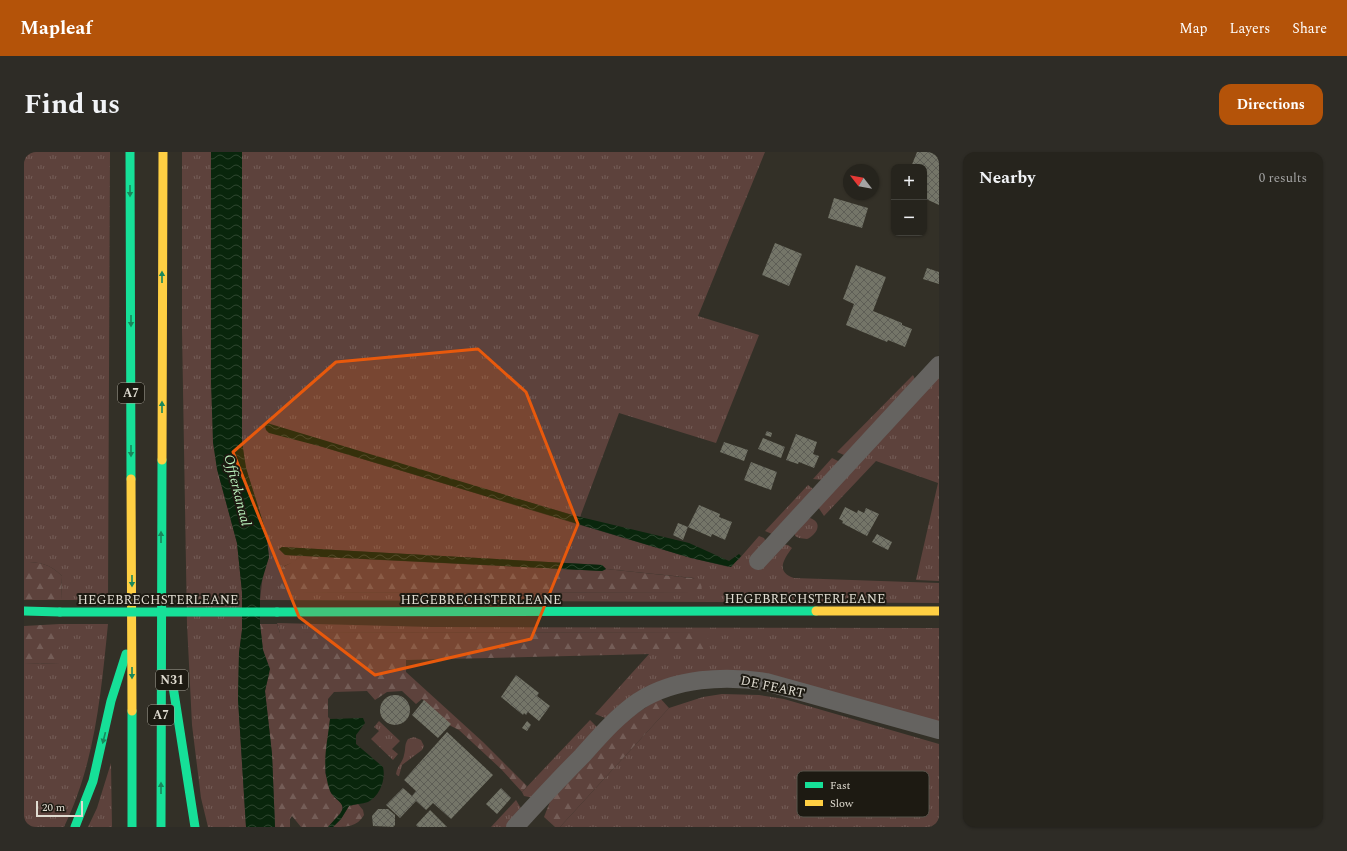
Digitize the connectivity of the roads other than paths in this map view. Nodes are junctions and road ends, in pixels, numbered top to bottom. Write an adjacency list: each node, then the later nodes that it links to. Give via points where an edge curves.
1 (130, 152): 8 (main road, A7, one-way to 8)
2 (163, 152): 5 (main road, A7, one-way to 2)
3 (939, 366): 4 (street)
4 (758, 561)
5 (160, 604): 12 (main road, A7, one-way to 5); 13 (main road, N31)
6 (24, 611): 7 (main road, HEGEBRECHSTERLEANE, bridge)
7 (939, 611)
8 (132, 634): 10 (main road, A7, one-way to 10, via 112,700 92,786); 11 (main road, A7, one-way to 11)
9 (939, 730): 14 (street, DE FEART, via 766,682 738,678 694,681 656,693 640,701 614,721)
10 (75, 827)
11 (132, 827)
12 (161, 827)
13 (195, 827)
14 (515, 827)

